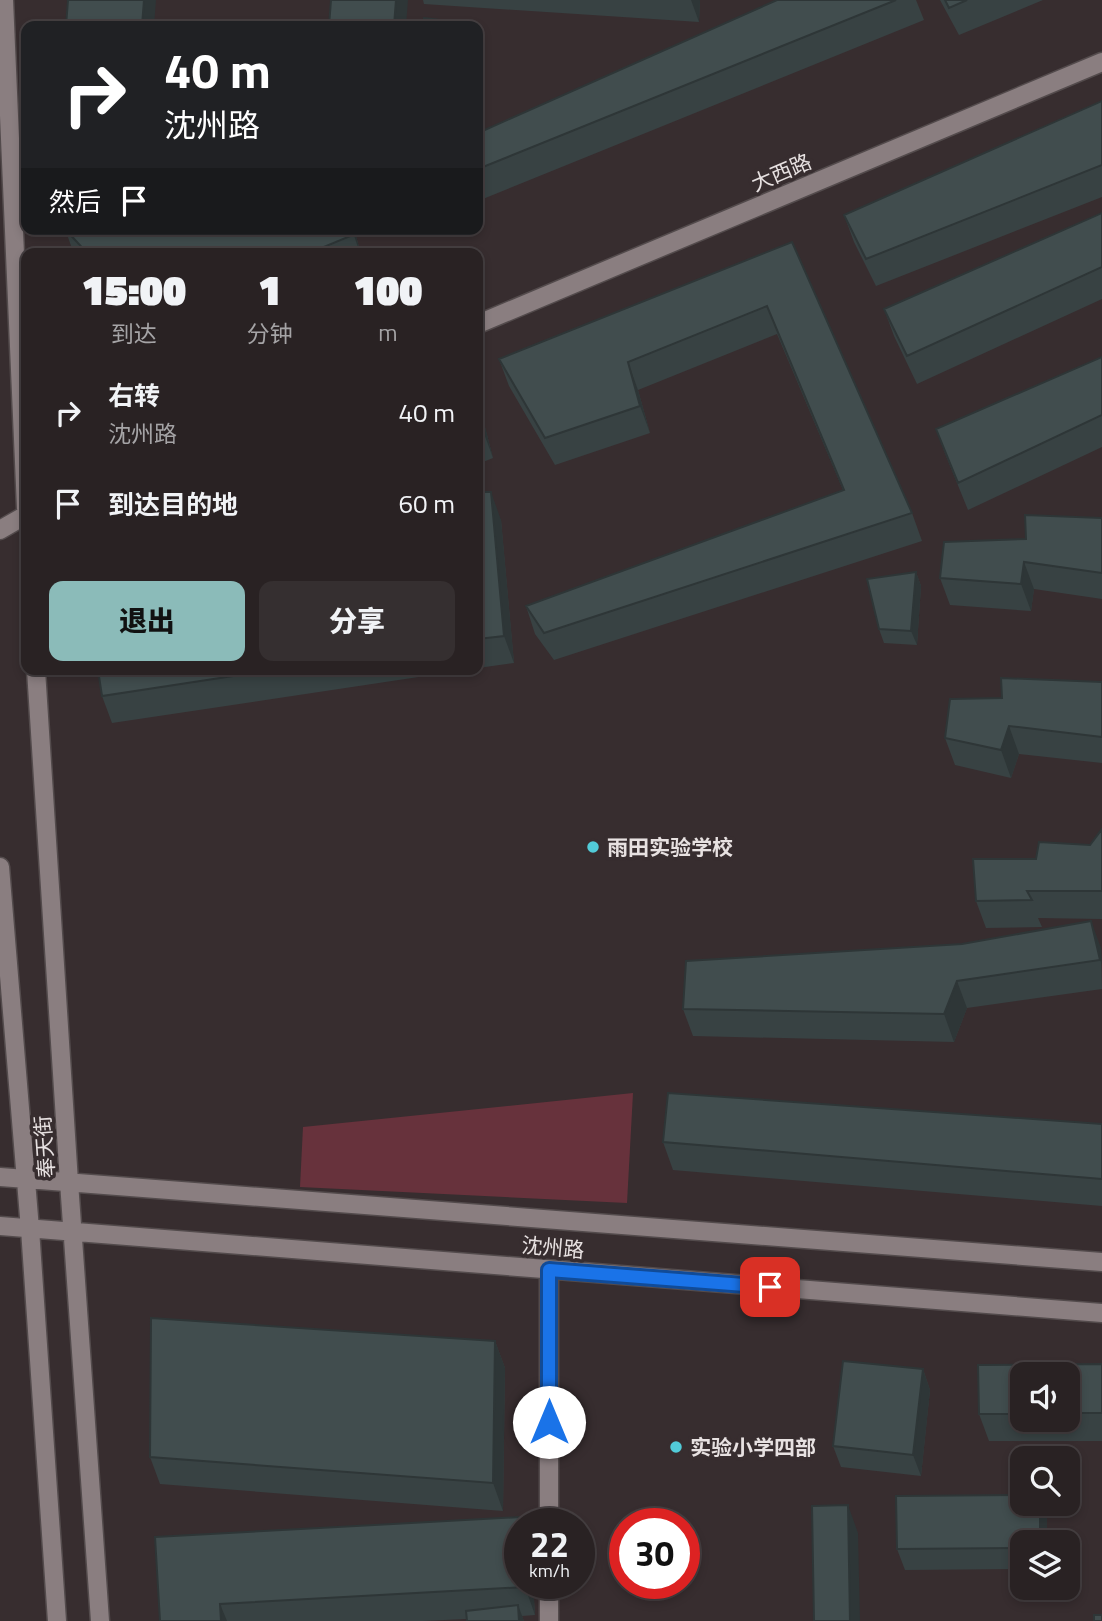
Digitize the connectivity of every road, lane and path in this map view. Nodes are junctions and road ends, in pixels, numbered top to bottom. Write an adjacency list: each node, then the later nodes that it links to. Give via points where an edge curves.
1 (4, 0): 4 (main road)
2 (1102, 62): 3 (main road, 大西路)
3 (483, 322)
4 (21, 393)
5 (21, 518): 6 (main road)
6 (0, 530)
7 (36, 675): 11 (main road, 奉天街)
8 (0, 867): 10 (main road, 奉天街)
9 (0, 1177): 10 (main road, 沈州路)
10 (26, 1179): 11 (main road, 沈州路); 13 (main road, 奉天街)
11 (69, 1182): 14 (main road, 奉天街); 15 (main road, 沈州路)
12 (0, 1226): 13 (main road, 沈州路)
13 (30, 1229): 14 (main road, 沈州路); 20 (main road, 奉天街)
14 (73, 1232): 16 (main road, 沈州路); 21 (main road, 奉天街)
15 (1102, 1262)
16 (549, 1270): 17 (main road, 沈州路); 18 (main road)
17 (1102, 1313)
18 (549, 1508)
19 (549, 1599): 22 (main road)
20 (57, 1621)
21 (100, 1621)
22 (549, 1621)

